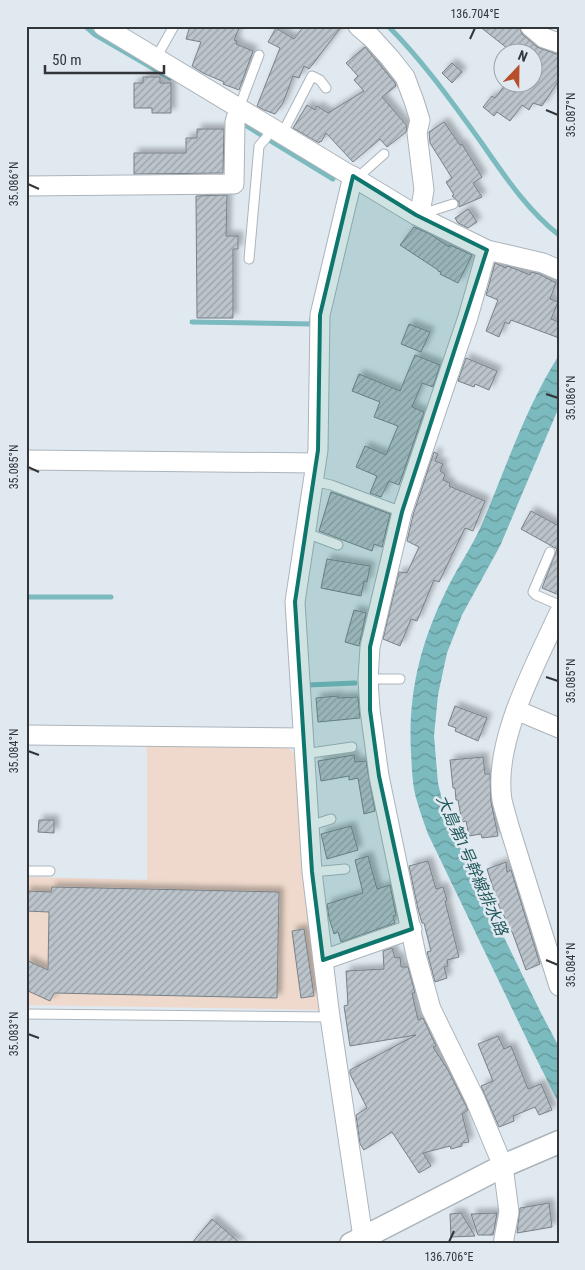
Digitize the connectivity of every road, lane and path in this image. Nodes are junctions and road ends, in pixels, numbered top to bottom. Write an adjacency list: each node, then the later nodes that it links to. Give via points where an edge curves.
1 (103, 26): 7 (street)
2 (174, 26): 7 (lane)
3 (358, 26): 15 (street, via 405,77 414,101 420,120 417,133 424,190)
4 (530, 26): 5 (street, via 544,38)
5 (559, 43)
6 (259, 54): 9 (lane)
7 (156, 58): 9 (street)
8 (326, 88): 10 (lane, via 312,76)
9 (239, 108): 10 (street); 13 (street, via 235,122 234,184)
10 (277, 131): 12 (street); 17 (lane, via 258,146)
11 (384, 154): 12 (lane)
12 (354, 177): 15 (street); 20 (street, via 320,315 318,450)
13 (26, 186)
14 (453, 204): 15 (lane, via 431,211)
15 (418, 211): 16 (street)
16 (487, 250): 18 (street); 21 (street, via 468,317)
17 (249, 259)
18 (559, 270)
19 (26, 460): 20 (street)
20 (314, 472): 21 (lane, via 331,485); 22 (street)
21 (402, 512): 27 (street, via 370,647)
22 (306, 533): 23 (lane); 32 (street, via 295,602)
23 (338, 545)
24 (550, 552): 25 (lane, via 533,592)
25 (559, 605)
26 (559, 613): 29 (street)
27 (368, 679): 28 (lane); 40 (street, via 379,776)
28 (400, 679)
29 (516, 710): 30 (street); 42 (street, via 505,746 502,800)
30 (559, 728)
31 (26, 735): 32 (street)
32 (304, 746): 33 (lane); 35 (street)
33 (352, 747)
34 (331, 819): 35 (lane)
35 (309, 826): 39 (street)
36 (345, 869): 39 (lane)
37 (26, 871): 38 (lane)
38 (50, 871)
39 (312, 872): 41 (street)
40 (412, 929): 41 (street); 46 (street, via 431,1008)
41 (323, 960): 44 (street)
42 (559, 986)
43 (26, 1014): 44 (lane)
44 (330, 1017): 47 (street)
45 (559, 1142): 46 (street)
46 (503, 1166): 47 (street); 48 (street, via 509,1212)
47 (359, 1242)
48 (503, 1244)

